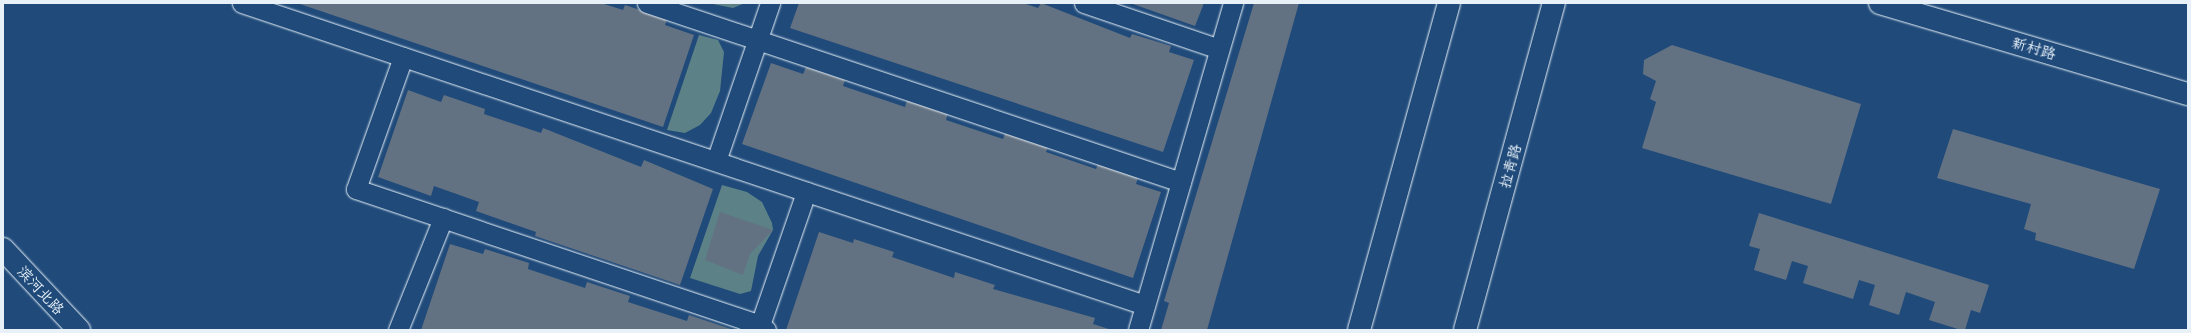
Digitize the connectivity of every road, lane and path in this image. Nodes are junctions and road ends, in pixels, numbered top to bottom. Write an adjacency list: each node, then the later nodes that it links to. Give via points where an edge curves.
1 (242, 3): 11 (lane)
2 (647, 3): 9 (lane)
3 (770, 3): 9 (lane)
4 (1084, 3): 10 (lane)
5 (1232, 3): 10 (lane)
6 (1449, 3): 23 (street)
7 (1554, 3): 24 (street, 拉青路)
8 (1880, 3): 12 (street, 新村路)
9 (758, 41): 13 (lane); 14 (lane)
10 (1219, 49): 14 (lane)
11 (403, 57): 13 (lane); 16 (lane, via 356,189)
12 (2188, 94)
13 (716, 162): 15 (lane)
14 (1181, 182): 18 (lane)
15 (806, 192): 18 (lane); 19 (lane)
16 (443, 218): 19 (lane); 21 (lane)
17 (3, 249): 20 (street, 滨河北路)
18 (1145, 305): 22 (lane)
19 (763, 327)
20 (79, 330)
21 (398, 330)
22 (1138, 330)
23 (1359, 330)
24 (1465, 330)

